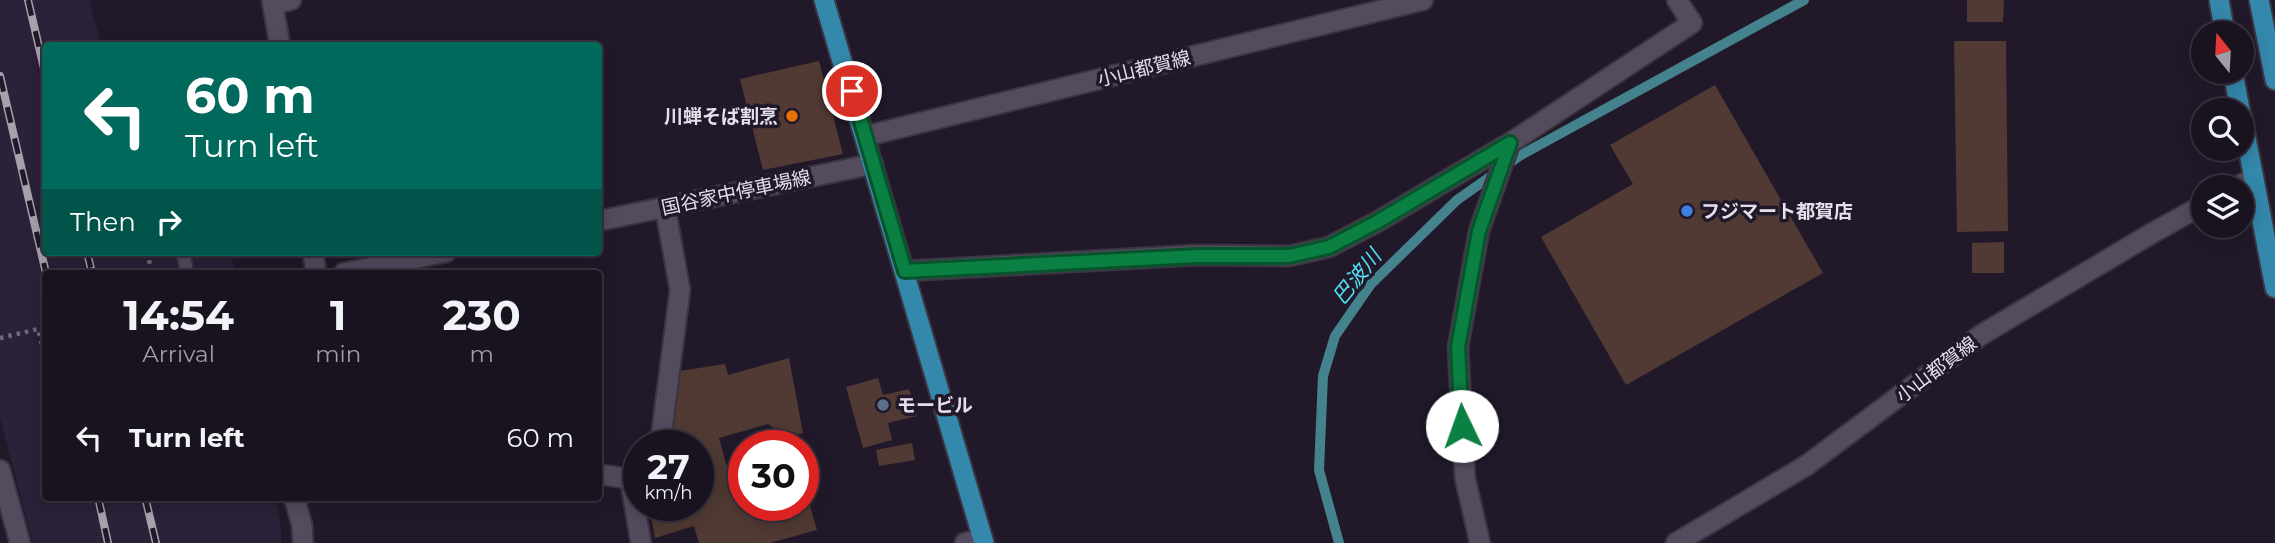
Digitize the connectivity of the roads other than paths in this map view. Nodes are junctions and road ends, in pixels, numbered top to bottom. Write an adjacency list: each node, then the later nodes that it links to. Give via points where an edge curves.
1 (824, 0): 10 (main road)
2 (1423, 0): 10 (street, 小山都賀線)
3 (1677, 0): 11 (street, via 1692,23)
4 (2218, 0): 7 (main road)
5 (2259, 0): 9 (main road)
6 (278, 2): 8 (street)
7 (2222, 21)
8 (280, 42)
9 (2275, 80)
10 (866, 136): 12 (main road)
11 (1510, 143): 19 (street, via 1329,247 1289,256 1197,256); 31 (street, via 1479,231 1458,347 1465,478)
12 (873, 164): 13 (street, 国谷家中停車場線); 19 (main road)
13 (665, 207): 16 (street, 国谷家中停車場線); 21 (street, via 680,290)
14 (2191, 212): 32 (street, 小山都賀線, via 1981,335 1807,465)
15 (2254, 214): 20 (main road)
16 (602, 220)
17 (427, 256): 18 (street)
18 (359, 270)
19 (905, 271): 27 (main road)
20 (2275, 288)
21 (662, 430)
22 (0, 470): 28 (street)
23 (602, 474): 24 (street)
24 (623, 476)
25 (295, 501): 29 (street)
26 (639, 521): 30 (street)
27 (977, 542)
28 (20, 543)
29 (303, 543)
30 (641, 543)
31 (1480, 543)
32 (1676, 543)

